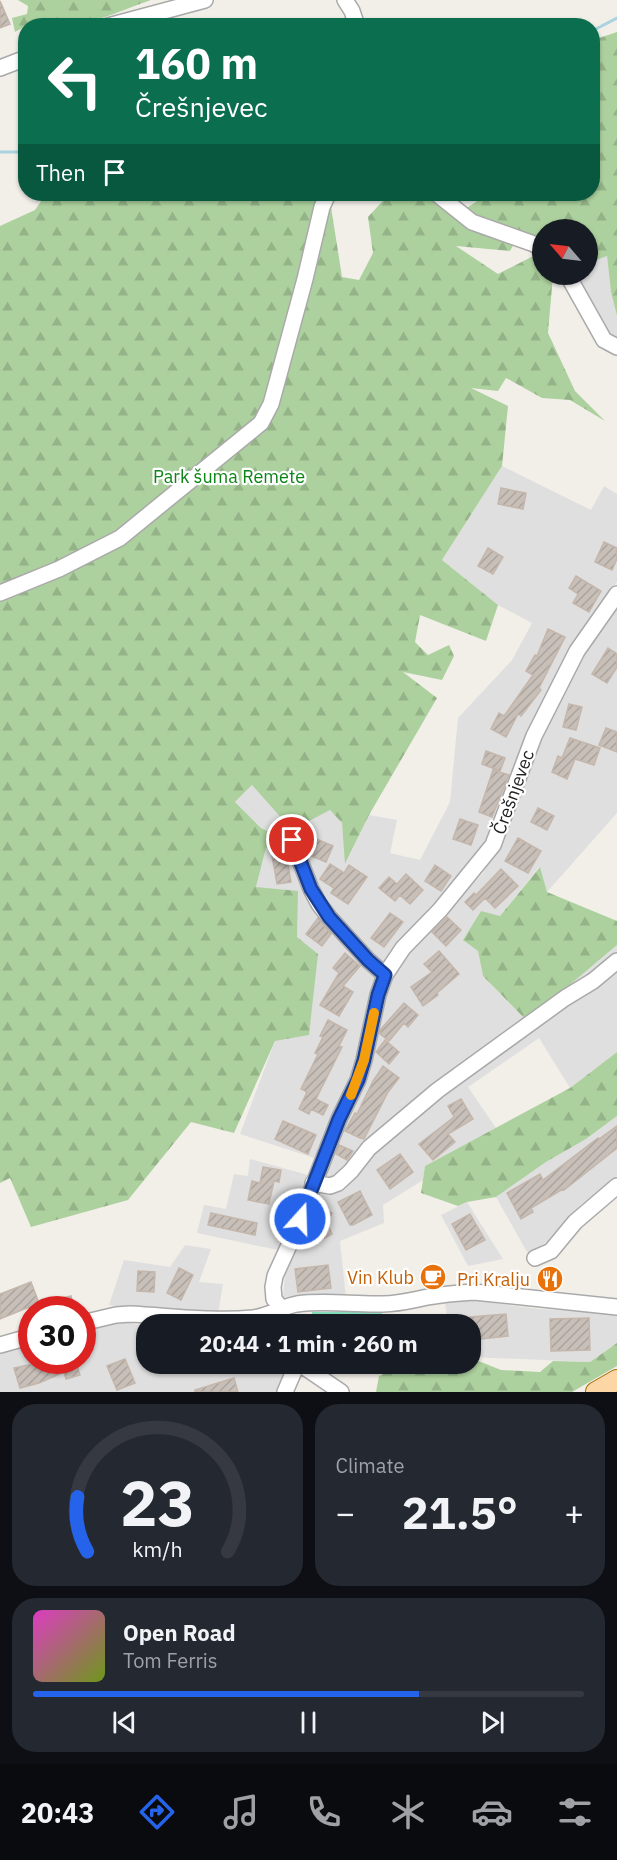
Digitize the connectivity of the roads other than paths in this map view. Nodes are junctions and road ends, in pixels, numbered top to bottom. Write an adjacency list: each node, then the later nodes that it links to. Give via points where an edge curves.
1 (205, 0): 3 (street)
2 (345, 0): 4 (street)
3 (138, 18)
4 (354, 18)
5 (18, 61): 6 (street)
6 (0, 68)
7 (325, 201): 12 (street, via 271,404 261,423 120,538)
8 (446, 201): 9 (street, via 472,222)
9 (532, 243)
10 (573, 285): 11 (street, via 604,340)
11 (617, 347)
12 (0, 593)
13 (617, 594): 16 (street, Črešnjevec, via 577,651 534,736 493,845)
14 (292, 840): 16 (street, via 311,889 324,910)
15 (617, 961): 17 (street, via 438,1090 369,1148 338,1183)
16 (385, 975): 17 (street, Črešnjevec, via 358,1080)
17 (313, 1183): 21 (street, Črešnjevec, via 275,1276 274,1299)
18 (617, 1186): 19 (street, via 575,1222 551,1251)
19 (536, 1258)
20 (617, 1307): 21 (street, via 474,1292 404,1303 314,1303)
21 (281, 1308): 22 (street, Črešnjevec); 23 (street, via 254,1318 130,1314)
22 (282, 1314)
23 (96, 1320)
24 (18, 1340): 25 (street)
25 (0, 1346)
26 (293, 1374): 29 (street)
27 (313, 1374): 30 (street)
28 (617, 1380): 31 (main road)
29 (285, 1392)
30 (341, 1392)
31 (596, 1392)

